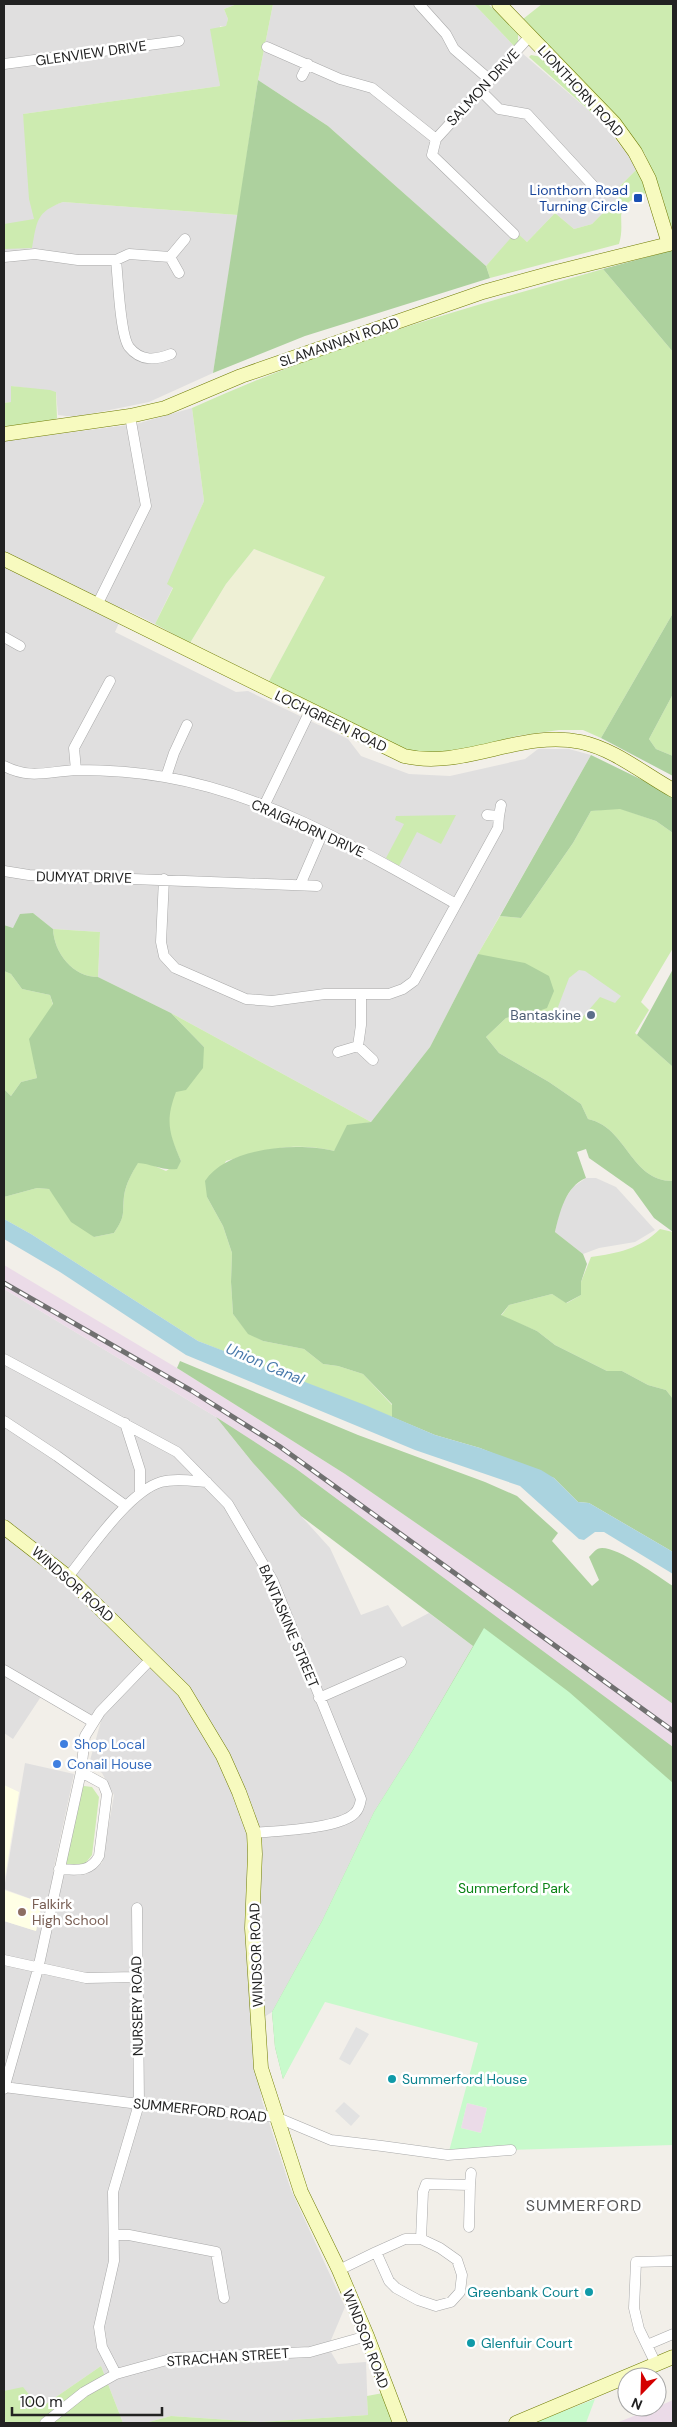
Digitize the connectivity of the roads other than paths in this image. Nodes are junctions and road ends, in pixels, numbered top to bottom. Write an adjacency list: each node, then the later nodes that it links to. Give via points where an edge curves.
1 (419, 4): 9 (street, via 446,34 454,49)
2 (499, 4): 3 (street, LIONTHORN ROAD)
3 (530, 36): 9 (street, SALMON DRIVE); 15 (street, LIONTHORN ROAD, via 614,123 635,152 649,179)
4 (179, 41): 6 (street, GLENVIEW DRIVE)
5 (267, 48): 7 (street)
6 (4, 64)
7 (308, 64): 8 (street); 11 (street, via 340,79 372,88)
8 (302, 76)
9 (490, 80): 10 (street, SALMON DRIVE)
10 (480, 90): 11 (street, SALMON DRIVE); 12 (street, via 499,109 527,114)
11 (436, 139): 13 (street, via 432,155)
12 (598, 191)
13 (514, 234)
14 (185, 239): 17 (street)
15 (671, 244): 21 (street, SLAMANNAN ROAD, via 483,292 241,376 165,408)
16 (4, 257): 18 (street, via 35,254 78,260)
17 (170, 257): 18 (street, via 129,254); 19 (street)
18 (116, 260): 20 (street, via 123,326 129,347 145,359 157,360)
19 (179, 273)
20 (171, 354)
21 (130, 416): 22 (street, SLAMANNAN ROAD); 24 (street, via 146,506)
22 (4, 434)
23 (4, 559): 24 (street, LOCHGREEN ROAD)
24 (97, 605): 28 (street, LOCHGREEN ROAD)
25 (4, 637): 26 (street)
26 (20, 646)
27 (110, 681): 31 (street, via 74,748)
28 (310, 711): 33 (street, LOCHGREEN ROAD, via 404,756 422,760 445,760 528,741 582,742 600,748); 34 (street)
29 (186, 725): 32 (street)
30 (4, 766): 31 (street, CRAIGHORN DRIVE, via 36,775)
31 (76, 770): 32 (street, CRAIGHORN DRIVE)
32 (166, 777): 34 (street, CRAIGHORN DRIVE)
33 (673, 790)
34 (264, 806): 36 (street, CRAIGHORN DRIVE)
35 (488, 815): 41 (street, via 500,810 498,828)
36 (323, 832): 39 (street); 41 (street, CRAIGHORN DRIVE)
37 (4, 871): 38 (street, DUMYAT DRIVE, via 29,875)
38 (164, 879): 39 (street, DUMYAT DRIVE); 42 (street, via 161,942 164,956 175,968 246,1000)
39 (300, 885): 40 (street, DUMYAT DRIVE)
40 (317, 886)
41 (456, 904): 42 (street, via 414,982 389,994)
42 (361, 994): 43 (street, via 362,1025)
43 (358, 1046): 44 (street); 45 (street)
44 (338, 1052)
45 (373, 1060)
46 (4, 1359): 48 (street, BANTASKINE STREET)
47 (4, 1421): 51 (street)
48 (125, 1423): 49 (street, BANTASKINE STREET, via 177,1452); 50 (street, via 140,1470)
49 (207, 1482): 50 (street, via 161,1482); 57 (street, BANTASKINE STREET, via 228,1504 273,1581)
50 (140, 1494): 51 (street)
51 (126, 1506): 53 (street)
52 (4, 1527): 53 (street, WINDSOR ROAD)
53 (68, 1577): 54 (street, WINDSOR ROAD)
54 (152, 1658): 58 (street); 60 (street, WINDSOR ROAD, via 184,1691 204,1722 227,1765)
55 (401, 1662): 57 (street)
56 (4, 1670): 58 (street)
57 (319, 1698): 60 (street, BANTASKINE STREET, via 361,1799 360,1808 348,1818 316,1827)
58 (93, 1722): 59 (street, via 85,1736)
59 (81, 1772): 61 (street); 61 (street, via 104,1784 107,1794 99,1856 95,1864 86,1870)
60 (254, 1833): 68 (street, WINDSOR ROAD, via 252,1928 261,2068)
61 (59, 1869): 64 (street)
62 (137, 1908): 65 (street, NURSERY ROAD)
63 (4, 1960): 64 (street)
64 (38, 1969): 65 (street, via 86,1978); 66 (street)
65 (136, 1977): 67 (street, NURSERY ROAD)
66 (4, 2088): 67 (street, SUMMERFORD ROAD)
67 (139, 2104): 68 (street, SUMMERFORD ROAD); 73 (street, NURSERY ROAD, via 113,2192)
68 (276, 2117): 69 (street, SUMMERFORD ROAD, via 331,2140 448,2154); 77 (street, WINDSOR ROAD, via 301,2192)
69 (511, 2150)
70 (471, 2173): 71 (street)
71 (470, 2185): 72 (street); 74 (street, via 426,2184)
72 (469, 2227)
73 (115, 2235): 78 (street, via 216,2252); 84 (street, NURSERY ROAD, via 114,2261 99,2328 102,2347)
74 (421, 2239): 75 (street, via 405,2239); 75 (street, via 457,2260 462,2274 460,2292 451,2302 436,2306 396,2288 389,2281)
75 (376, 2252): 77 (street)
76 (673, 2261): 81 (street, via 636,2262 634,2308)
77 (339, 2270): 80 (street, WINDSOR ROAD)
78 (224, 2298)
79 (673, 2334): 81 (street)
80 (367, 2336): 84 (street, STRACHAN STREET, via 310,2352 174,2358); 86 (street, WINDSOR ROAD)
81 (647, 2345): 83 (street)
82 (673, 2357): 83 (street)
83 (656, 2364): 87 (street)
84 (116, 2374): 85 (street, STRACHAN STREET, via 84,2392)
85 (45, 2423)
86 (400, 2423)
87 (516, 2423)

